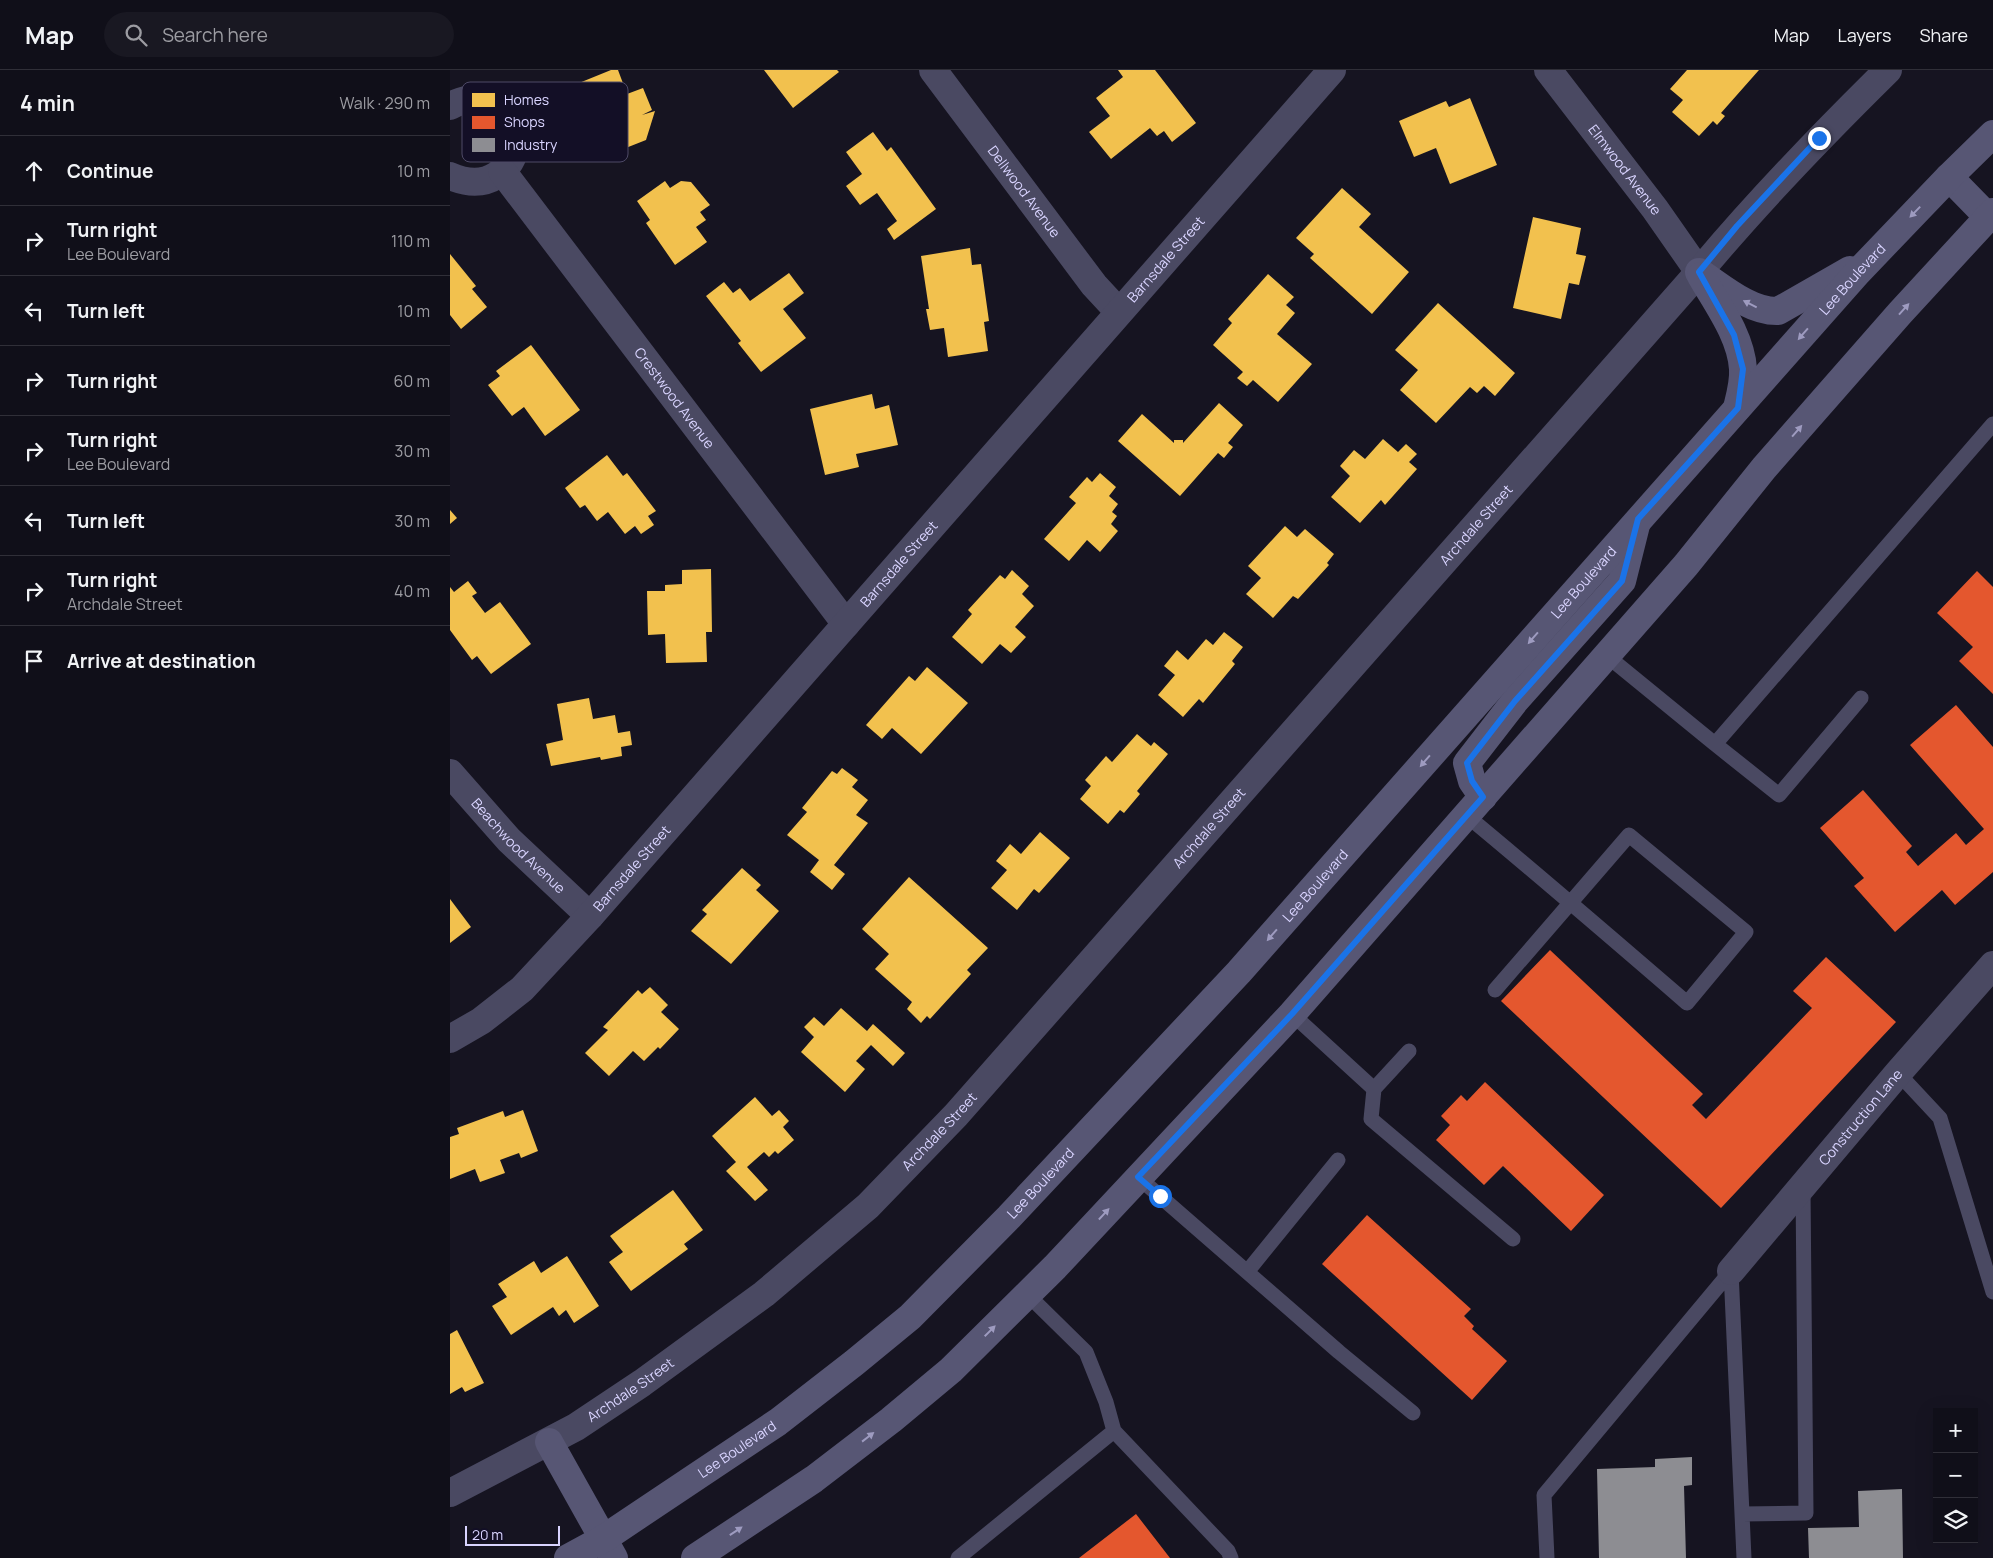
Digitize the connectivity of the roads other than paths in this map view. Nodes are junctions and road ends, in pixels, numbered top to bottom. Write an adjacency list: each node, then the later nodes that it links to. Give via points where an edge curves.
1 (933, 70): 15 (street, Dellwood Avenue, via 1094,284)
2 (1332, 70): 15 (street, Barnsdale Street)
3 (1548, 70): 14 (street, Elmwood Avenue, via 1656,209)
4 (1888, 70): 14 (street, Archdale Street, via 1819,138)
5 (462, 100): 6 (street)
6 (450, 106)
7 (1993, 134): 11 (main road, Lee Boulevard)
8 (509, 162): 9 (street)
9 (502, 171): 10 (street, via 477,182); 19 (street, Crestwood Avenue)
10 (450, 176)
11 (1949, 177): 12 (main road); 13 (main road, Lee Boulevard, one-way to 13)
12 (1991, 217): 20 (main road, one-way to 12, via 1900,313)
13 (1871, 258): 14 (main road, one-way to 14, via 1778,311 1768,312 1750,305); 16 (main road, Lee Boulevard, one-way to 16)
14 (1699, 272): 16 (main road, via 1737,344 1743,369); 44 (street, Archdale Street, via 956,1115 868,1206 764,1294 642,1383)
15 (1119, 312): 19 (street, Barnsdale Street)
16 (1738, 408): 18 (main road, Lee Boulevard)
17 (1993, 424): 22 (lane)
18 (1638, 519): 24 (main road, via 1622,581 1515,701 1467,763); 47 (main road, Lee Boulevard, one-way to 47, via 1239,972 1009,1217 910,1317 778,1422)
19 (846, 624): 26 (street, Barnsdale Street)
20 (1606, 655): 22 (lane); 24 (main road)
21 (1860, 698): 22 (lane, via 1780,795)
22 (1714, 744)
23 (450, 773): 26 (street, Beachwood Avenue, via 509,840)
24 (1474, 806): 25 (lane); 29 (main road)
25 (1570, 903): 25 (lane, via 1688,1003 1746,932 1629,835); 28 (lane)
26 (590, 916): 30 (street, Barnsdale Street, via 522,989 481,1021)
27 (1993, 965): 32 (street, Construction Lane)
28 (1495, 990)
29 (1292, 1014): 33 (lane); 35 (main road)
30 (450, 1039)
31 (1409, 1051): 33 (lane)
32 (1898, 1073): 36 (street, Construction Lane); 40 (lane, via 1940,1118)
33 (1374, 1089): 37 (lane, via 1371,1119)
34 (1338, 1160): 39 (lane)
35 (1138, 1177): 39 (lane); 41 (main road, one-way to 35)
36 (1803, 1184): 38 (street, Construction Lane); 46 (lane, via 1806,1513)
37 (1513, 1239)
38 (1730, 1271): 46 (lane); 52 (lane, via 1544,1495)
39 (1247, 1272): 42 (lane)
40 (1993, 1292)
41 (1027, 1294): 43 (lane, via 1086,1352); 49 (main road, one-way to 41, via 814,1480 891,1420 952,1370)
42 (1413, 1414)
43 (1114, 1430): 50 (lane); 51 (lane, via 1228,1551)
44 (549, 1442): 45 (street, Archdale Street); 47 (main road)
45 (450, 1493)
46 (1742, 1514): 53 (lane)
47 (609, 1549): 48 (main road, Lee Boulevard)
48 (568, 1558)
49 (695, 1558)
50 (958, 1558)
51 (1230, 1558)
52 (1547, 1558)
53 (1744, 1558)

